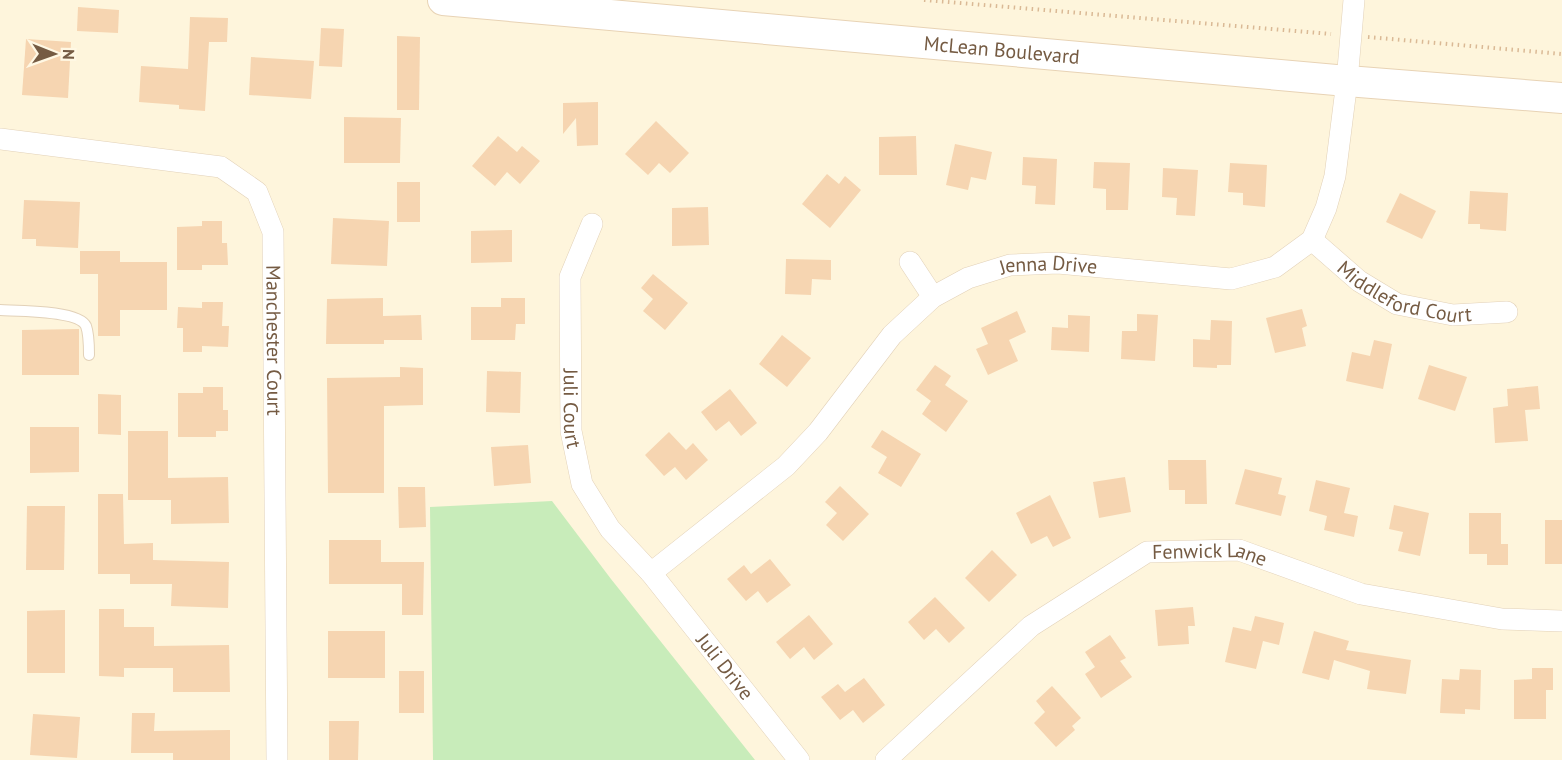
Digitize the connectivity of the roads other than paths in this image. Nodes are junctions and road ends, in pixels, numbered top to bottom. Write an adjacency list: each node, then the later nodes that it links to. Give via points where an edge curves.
1 (443, 0): 3 (main road, McLean Boulevard)
2 (1354, 0): 3 (street)
3 (1347, 81): 4 (main road, McLean Boulevard); 7 (street, via 1335,176)
4 (1562, 98)
5 (0, 139): 15 (street, Manchester Court, via 221,167 257,192 273,232)
6 (592, 224): 13 (street, Juli Court, via 570,277 571,432 582,484 610,529)
7 (1312, 240): 9 (street, Jenna Drive, via 1275,267 1231,279 1058,263 1010,265 968,278); 11 (street, Middleford Court, via 1359,281 1397,303 1453,315)
8 (909, 262): 9 (street)
9 (933, 297): 13 (street, Jenna Drive, via 892,335 818,432 786,466)
10 (0, 310): 12 (lane, via 66,315 80,320 86,326)
11 (1507, 312)
12 (89, 355)
13 (651, 573): 16 (street, Juli Drive)
14 (1562, 621): 17 (street, Fenwick Lane, via 1502,619 1361,594 1239,550 1147,552 1031,626)
15 (277, 760)
16 (799, 760)
17 (886, 760)

